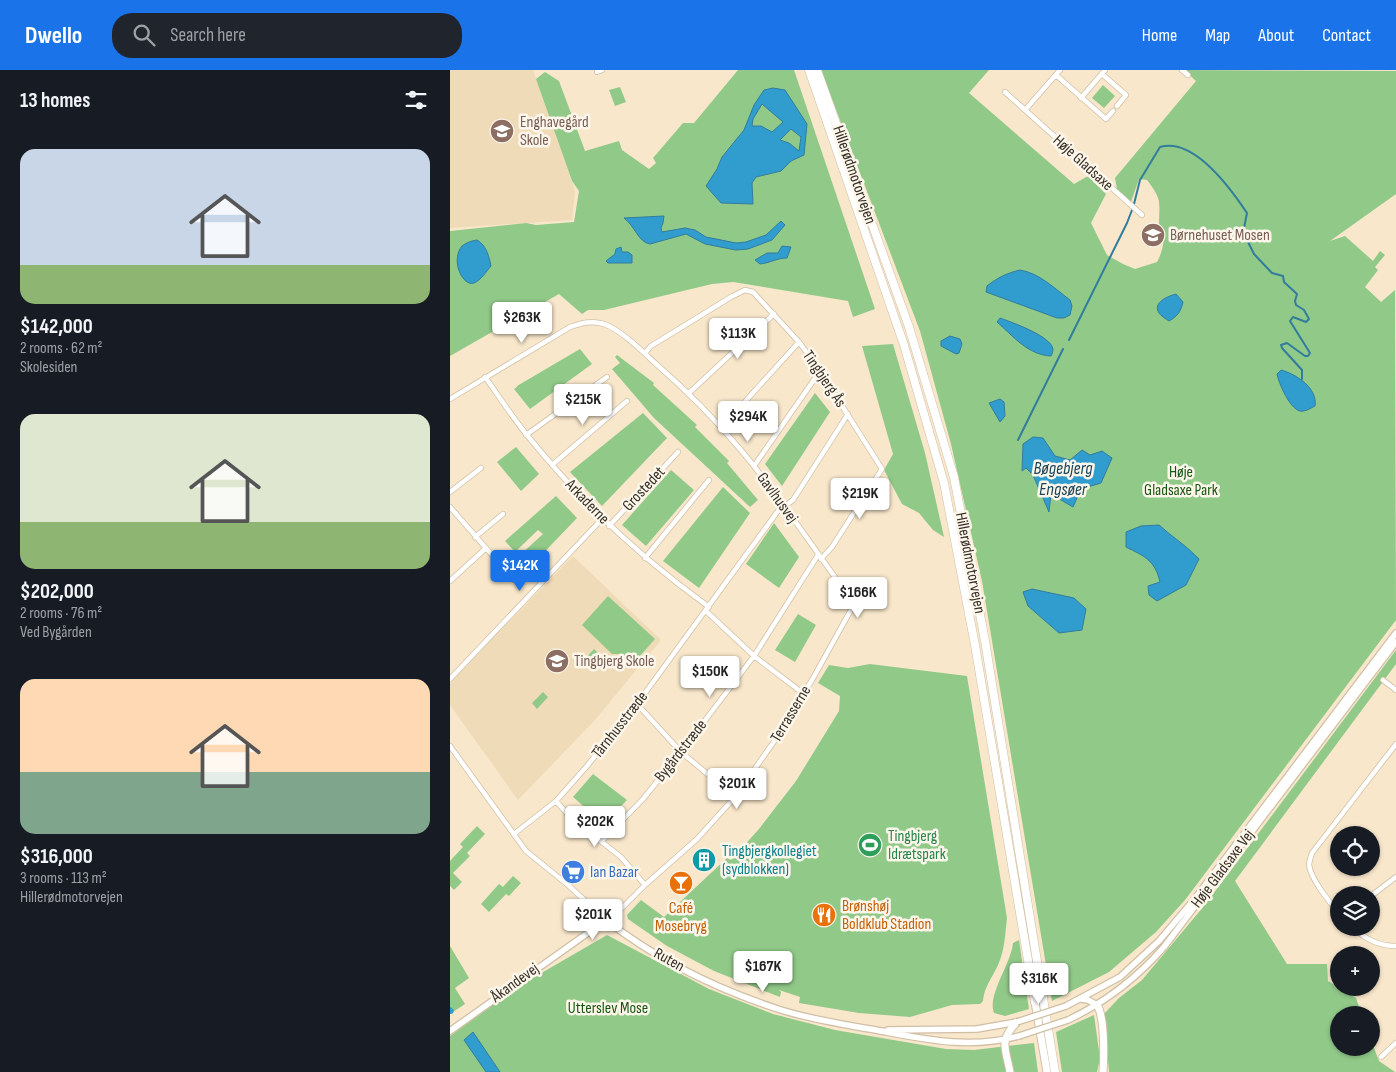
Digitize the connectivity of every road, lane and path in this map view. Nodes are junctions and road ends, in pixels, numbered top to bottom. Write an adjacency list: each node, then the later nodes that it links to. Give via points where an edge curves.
1 (808, 70): 69 (highway, Hillerødmotorvejen, via 904,345 944,482)
2 (817, 70): 79 (highway, Hillerødmotorvejen, via 908,327 954,477 985,641)
3 (1060, 70): 6 (street)
4 (1182, 70): 7 (street)
5 (1104, 72): 9 (street); 10 (street, via 1126,95)
6 (1056, 75): 9 (street); 11 (street)
7 (1188, 75)
8 (1005, 92): 11 (street, Høje Gladsaxe)
9 (1081, 98): 12 (street, via 1106,119)
10 (1117, 106)
11 (1025, 110): 13 (street, Høje Gladsaxe)
12 (1113, 111)
13 (1142, 216)
14 (774, 314): 15 (street, Tingbjerg Ås); 16 (street, Tingbjerg Ås, via 754,292 745,290); 20 (street)
15 (799, 342): 17 (street, Tingbjerg Ås); 24 (street)
16 (644, 353): 18 (street, Gavlhusvej, via 611,327 584,322); 20 (street, Gavlhusvej)
17 (820, 372): 23 (street, Tingbjerg Ås); 28 (street)
18 (485, 377): 21 (street); 25 (street, Arkaderne)
19 (607, 377): 25 (street)
20 (689, 393): 24 (street, Gavlhusvej)
21 (450, 399)
22 (627, 401): 27 (street)
23 (848, 414): 30 (street, Tingbjerg Ås); 34 (street, Tårnhusstræde, via 793,500)
24 (722, 427): 28 (street, Gavlhusvej)
25 (526, 434): 27 (street, Arkaderne)
26 (678, 452): 37 (street, Grostedet)
27 (552, 465): 36 (street, Arkaderne)
28 (754, 466): 34 (street, Gavlhusvej)
29 (481, 468): 32 (street)
30 (882, 469): 40 (street, Bygårdstræde, via 832,547)
31 (709, 480): 41 (street)
32 (450, 492)
33 (450, 507): 38 (street)
34 (783, 507): 40 (street, Gavlhusvej); 45 (street, Tårnhusstræde)
35 (503, 514): 38 (street)
36 (602, 520): 37 (street, Arkaderne); 49 (street)
37 (610, 526): 41 (street, Arkaderne)
38 (475, 538): 39 (street)
39 (485, 549): 42 (street); 43 (street)
40 (820, 557): 44 (street, Gavlhusvej); 48 (street, Bygårdstræde)
41 (646, 558): 45 (street, Arkaderne)
42 (514, 580)
43 (450, 581)
44 (851, 602): 52 (street, Terrasserne, via 850,614)
45 (708, 609): 48 (street, Arkaderne); 53 (street, Tårnhusstræde)
46 (1396, 633): 68 (street, Høje Gladsaxe Vej, via 1159,941 1120,977)
47 (1396, 642): 70 (street, Høje Gladsaxe Vej, via 1164,947 1138,974)
48 (754, 656): 52 (street, Arkaderne); 56 (street, Bygårdstræde)
49 (450, 679)
50 (1383, 680): 51 (street)
51 (1396, 690)
52 (804, 694): 57 (street, Terrasserne)
53 (637, 704): 56 (street); 58 (street, Tårnhusstræde)
54 (1396, 744): 64 (street, via 1312,853 1309,867)
55 (450, 746): 59 (street, Ruten)
56 (681, 752): 57 (street); 60 (street, Bygårdstræde, via 643,799)
57 (736, 797): 62 (street, Terrasserne, via 697,839)
58 (556, 801): 59 (street, Tårnhusstræde); 60 (street, via 571,818)
59 (514, 834): 65 (street, Ruten, via 536,861 568,884)
60 (602, 841): 62 (street)
61 (1396, 876): 63 (street)
62 (645, 885): 65 (street, Terrasserne)
63 (1380, 889)
64 (1330, 901)
65 (606, 920): 72 (street, Ruten, via 623,934 680,967 744,997 792,1013); 73 (street, Åkandevej)
66 (1363, 936): 67 (street, via 1377,944)
67 (1396, 946)
68 (1081, 999): 70 (street); 71 (street, Høje Gladsaxe Vej, bridge)
69 (1035, 1002): 78 (main road, Hillerødmotorvejen)
70 (1097, 1005): 74 (street, Høje Gladsaxe Vej, bridge, via 1068,1020); 80 (main road, via 1103,1036)
71 (1017, 1022): 72 (street, Ruten, via 977,1029); 74 (main road)
72 (876, 1030): 74 (street, Ruten, via 952,1043)
73 (450, 1031)
74 (1004, 1040): 77 (main road)
75 (1396, 1043): 76 (street)
76 (1381, 1057)
77 (1010, 1072)
78 (1048, 1072)
79 (1056, 1072)
80 (1103, 1072)

